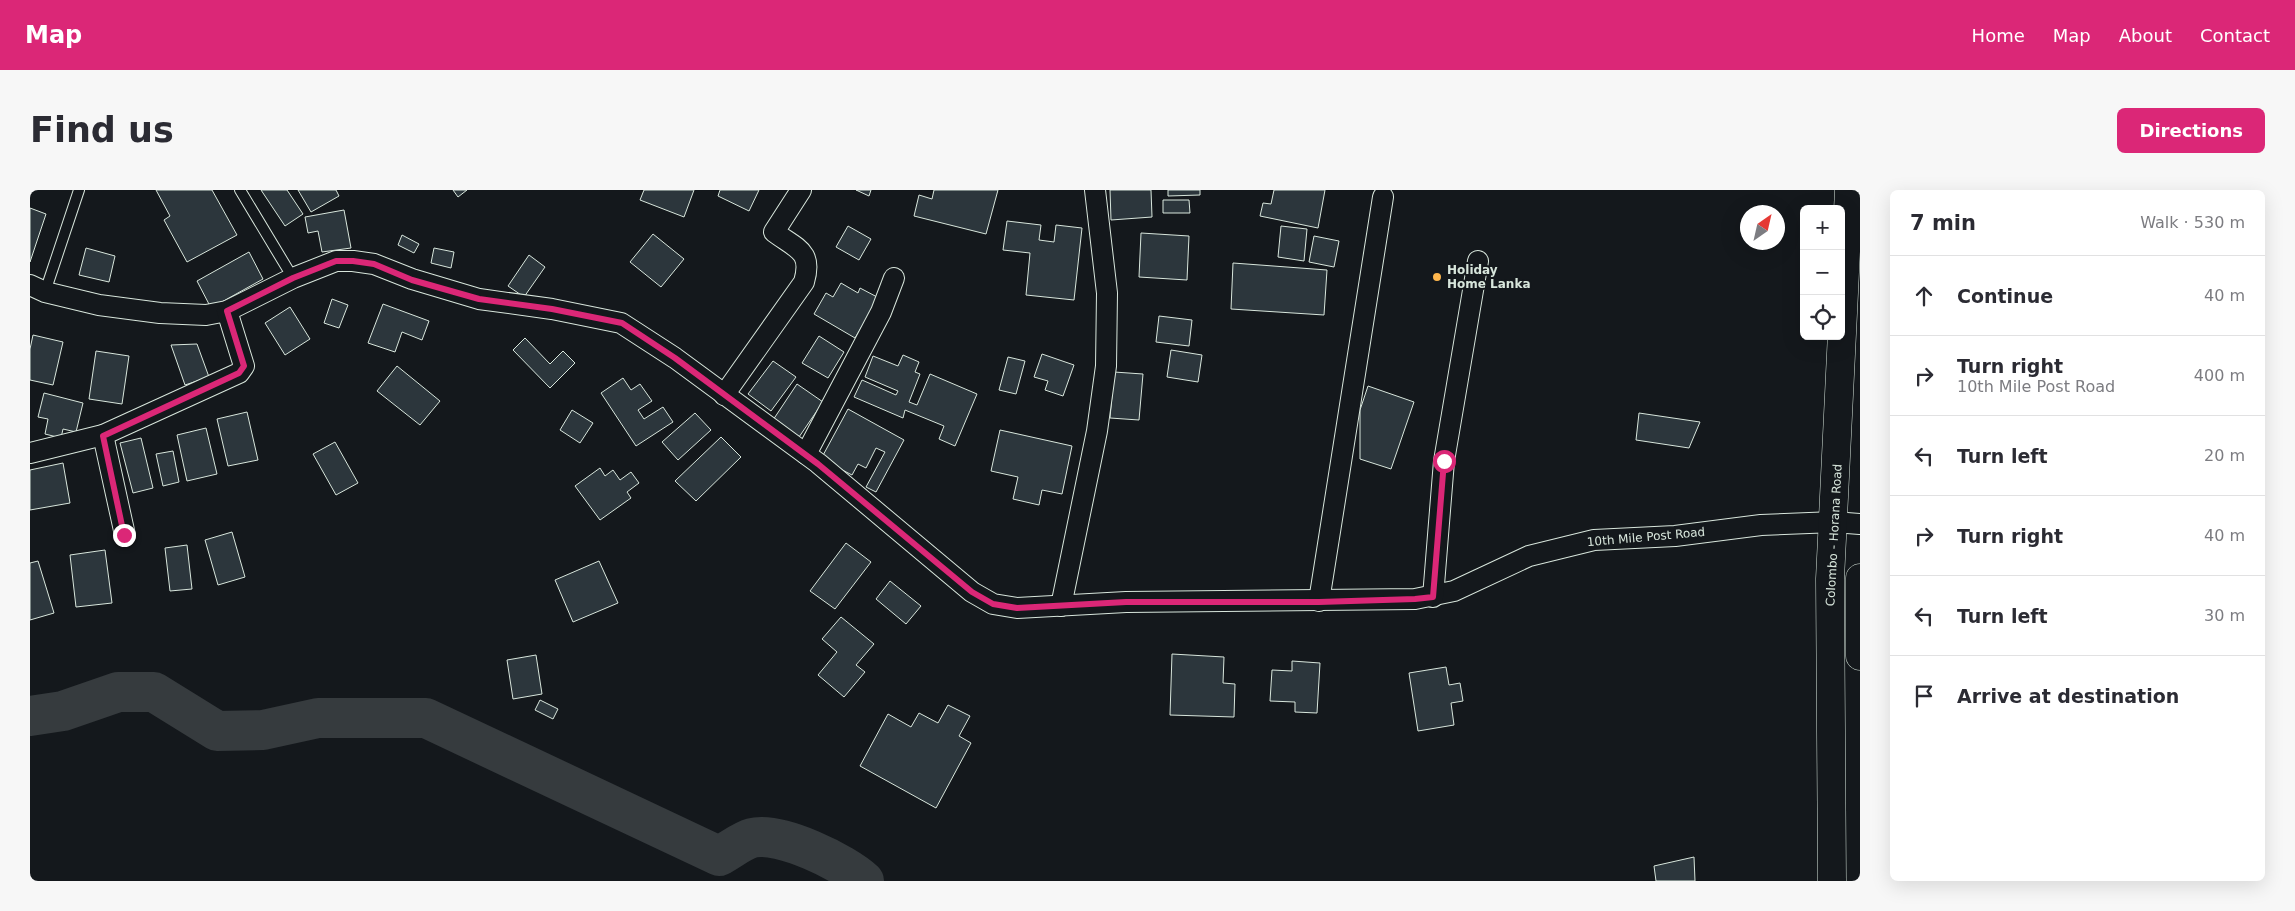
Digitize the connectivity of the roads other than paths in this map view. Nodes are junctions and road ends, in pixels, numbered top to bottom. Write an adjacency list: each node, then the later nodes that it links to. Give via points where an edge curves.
1 (79, 190): 10 (lane)
2 (240, 190): 8 (lane)
3 (801, 190): 12 (street, via 774,232 804,254 808,267 804,282)
4 (1095, 190): 22 (street, via 1107,293 1106,366 1097,432)
5 (1849, 190): 16 (main road, Colombo - Horana Road)
6 (1383, 198): 21 (street)
7 (1478, 261): 20 (street, via 1444,461)
8 (293, 278): 11 (street, 10th Mile Post Road); 12 (street, 10th Mile Post Road, via 336,261 353,261 374,264 412,280 479,299 622,323)
9 (894, 278): 15 (street, via 881,312)
10 (38, 289): 11 (street, 10th Mile Post Road, via 99,305 160,313 206,315)
11 (227, 311): 13 (street, via 244,366 239,373)
12 (724, 395): 15 (street, 10th Mile Post Road)
13 (103, 436): 14 (street); 17 (street)
14 (30, 453)
15 (806, 454): 22 (street, 10th Mile Post Road, via 972,592 993,604 1017,608)
16 (1847, 523): 18 (main road, Colombo - Horana Road); 20 (street, 10th Mile Post Road, via 1760,525 1675,536 1594,540 1529,556 1454,591)
17 (124, 535)
18 (1830, 579): 19 (street); 24 (main road, Colombo - Horana Road)
19 (1860, 588): 23 (main road)
20 (1433, 597): 21 (street, 10th Mile Post Road)
21 (1319, 602): 22 (street, 10th Mile Post Road, via 1126,602)
22 (1062, 606)
23 (1860, 656)
24 (1832, 881)

